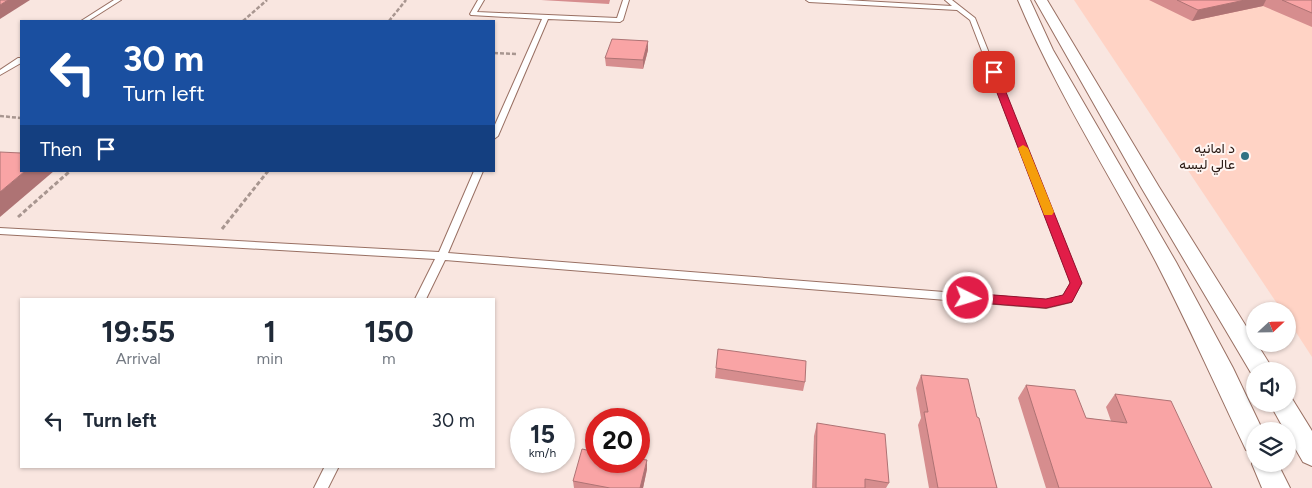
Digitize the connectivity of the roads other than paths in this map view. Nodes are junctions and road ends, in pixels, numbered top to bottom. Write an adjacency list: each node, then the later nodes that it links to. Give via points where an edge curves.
1 (118, 0): 10 (lane)
2 (481, 0): 9 (lane, via 473,14)
3 (626, 0): 9 (lane, via 620,20)
4 (809, 0): 8 (lane)
5 (948, 0): 8 (lane)
6 (1024, 0): 20 (street, via 1056,69 1166,262)
7 (1042, 0): 18 (street)
8 (957, 8): 16 (lane, via 973,19 1076,283 1067,299 1046,304)
9 (546, 17): 13 (lane)
10 (86, 20)
11 (20, 61): 12 (lane)
12 (0, 73)
13 (495, 134)
14 (478, 172): 16 (lane)
15 (2, 230): 16 (lane)
16 (442, 256): 17 (lane)
17 (421, 298)
18 (1257, 362)
19 (1287, 412): 21 (street)
20 (1246, 422)
21 (1312, 454)
22 (331, 468): 24 (lane)
23 (1269, 472): 25 (street)
24 (321, 488)
25 (1276, 488)

